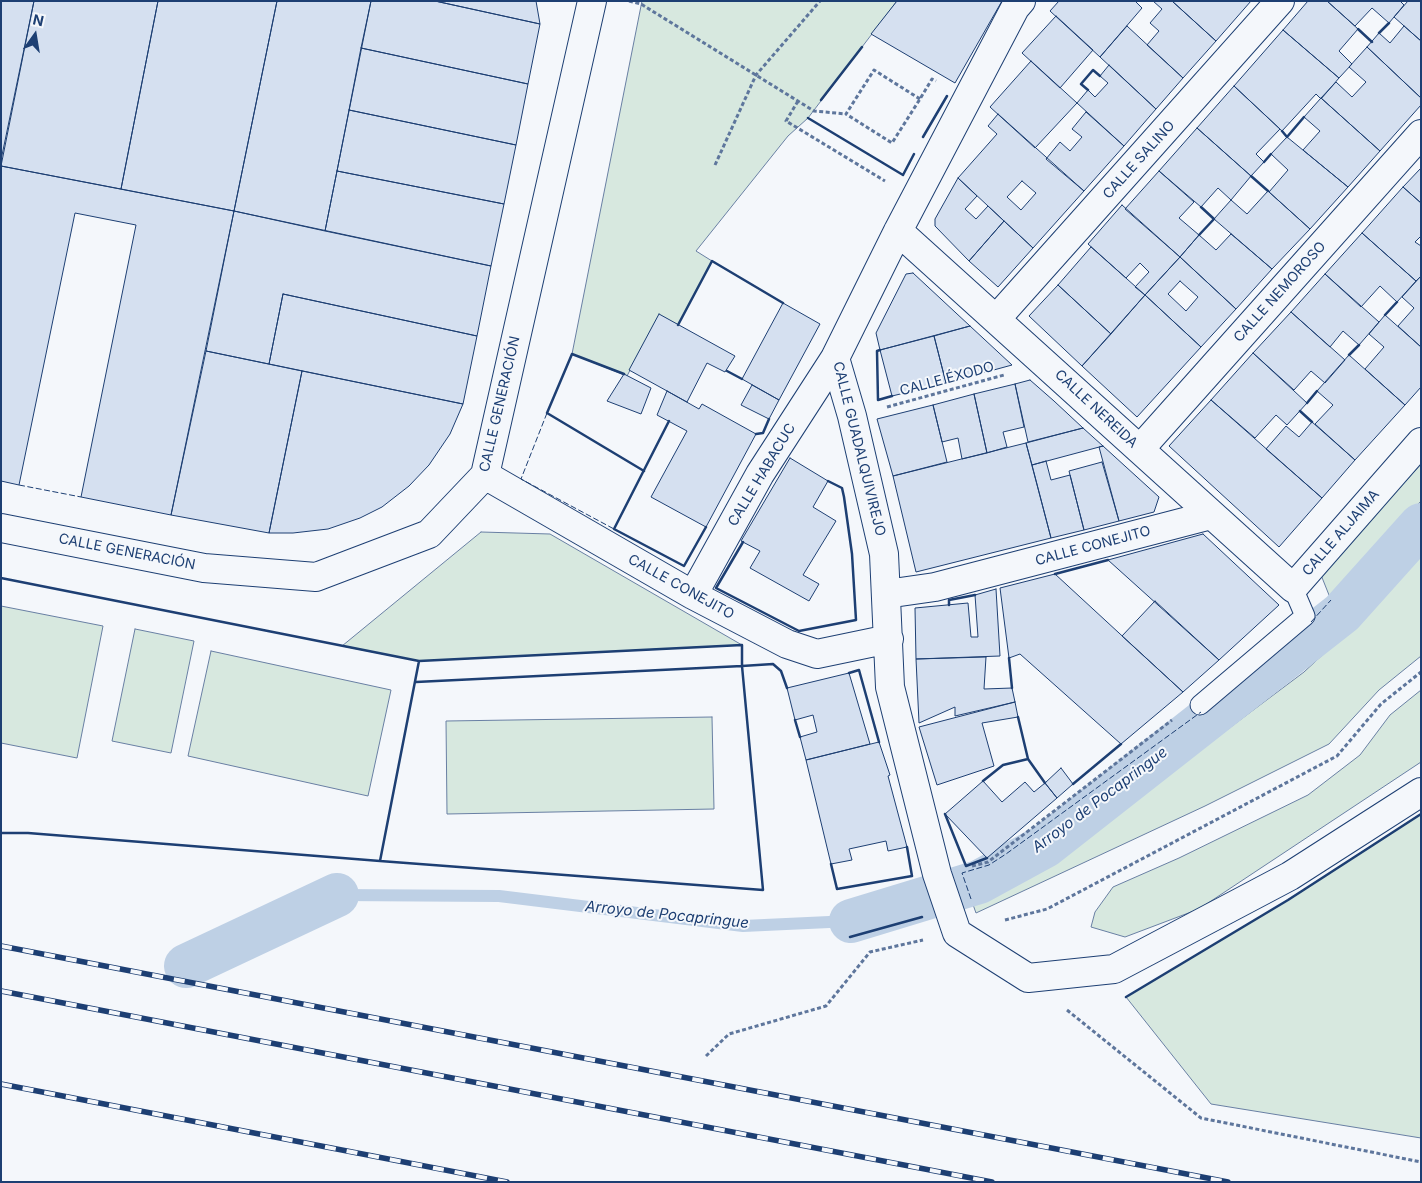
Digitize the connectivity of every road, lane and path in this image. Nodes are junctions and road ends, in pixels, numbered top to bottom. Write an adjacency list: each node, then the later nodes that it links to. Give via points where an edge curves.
1 (592, 1): 21 (street, CALLE GENERACIÓN)
2 (629, 1): 6 (path, via 641,4)
3 (820, 1): 6 (path)
4 (1021, 1): 13 (street, CALLE GUADALQUIVIREJO)
5 (1280, 1): 15 (street, CALLE SALINO)
6 (756, 75): 9 (path); 12 (path)
7 (932, 79): 8 (path)
8 (920, 99): 10 (path, via 892,143); 10 (path, via 874,70)
9 (798, 101): 10 (path, via 814,111); 13 (path, via 786,121)
10 (846, 114)
11 (1421, 134): 20 (street, CALLE NEMOROSO)
12 (715, 165)
13 (916, 199): 14 (street, CALLE GUADALQUIVIREJO)
14 (898, 231): 15 (street, CALLE NEREIDA); 16 (street, CALLE GUADALQUIVIREJO)
15 (997, 318): 17 (street, CALLE NEREIDA)
16 (835, 358): 18 (street, CALLE GUADALQUIVIREJO); 26 (street, CALLE HABACUC, via 760,474)
17 (1048, 364): 18 (path, CALLE ÉXODO); 20 (street, CALLE NEREIDA)
18 (852, 416): 25 (street, CALLE GUADALQUIVIREJO, via 884,554)
19 (1421, 442): 24 (street, CALLE ALJAIMA)
20 (1140, 449): 22 (street, CALLE NEREIDA)
21 (485, 475): 23 (street, CALLE GENERACIÓN, via 429,534 316,576 204,568); 26 (street, CALLE CONEJITO)
22 (1211, 515): 24 (street, CALLE NEREIDA); 25 (street, CALLE CONEJITO, via 935,587)
23 (1, 528)
24 (1293, 588): 29 (lane, CALLE ALJAIMA, via 1305,616)
25 (886, 594): 27 (street, CALLE GUADALQUIVIREJO)
26 (693, 595): 27 (street, CALLE CONEJITO, via 787,644 817,654)
27 (889, 639): 31 (street, CALLE GUADALQUIVIREJO, via 890,687)
28 (1421, 672): 32 (path, via 1381,704 1338,756 1046,909)
29 (1200, 705): 31 (path, via 1179,714 988,862)
30 (1421, 792): 33 (street, via 1290,876 1114,969)
31 (937, 873): 32 (street, CALLE GUADALQUIVIREJO)
32 (957, 933): 33 (street); 34 (path, via 870,952 826,1006 729,1034)
33 (1028, 978): 35 (path, via 1201,1118)
34 (706, 1056)
35 (1421, 1162)

